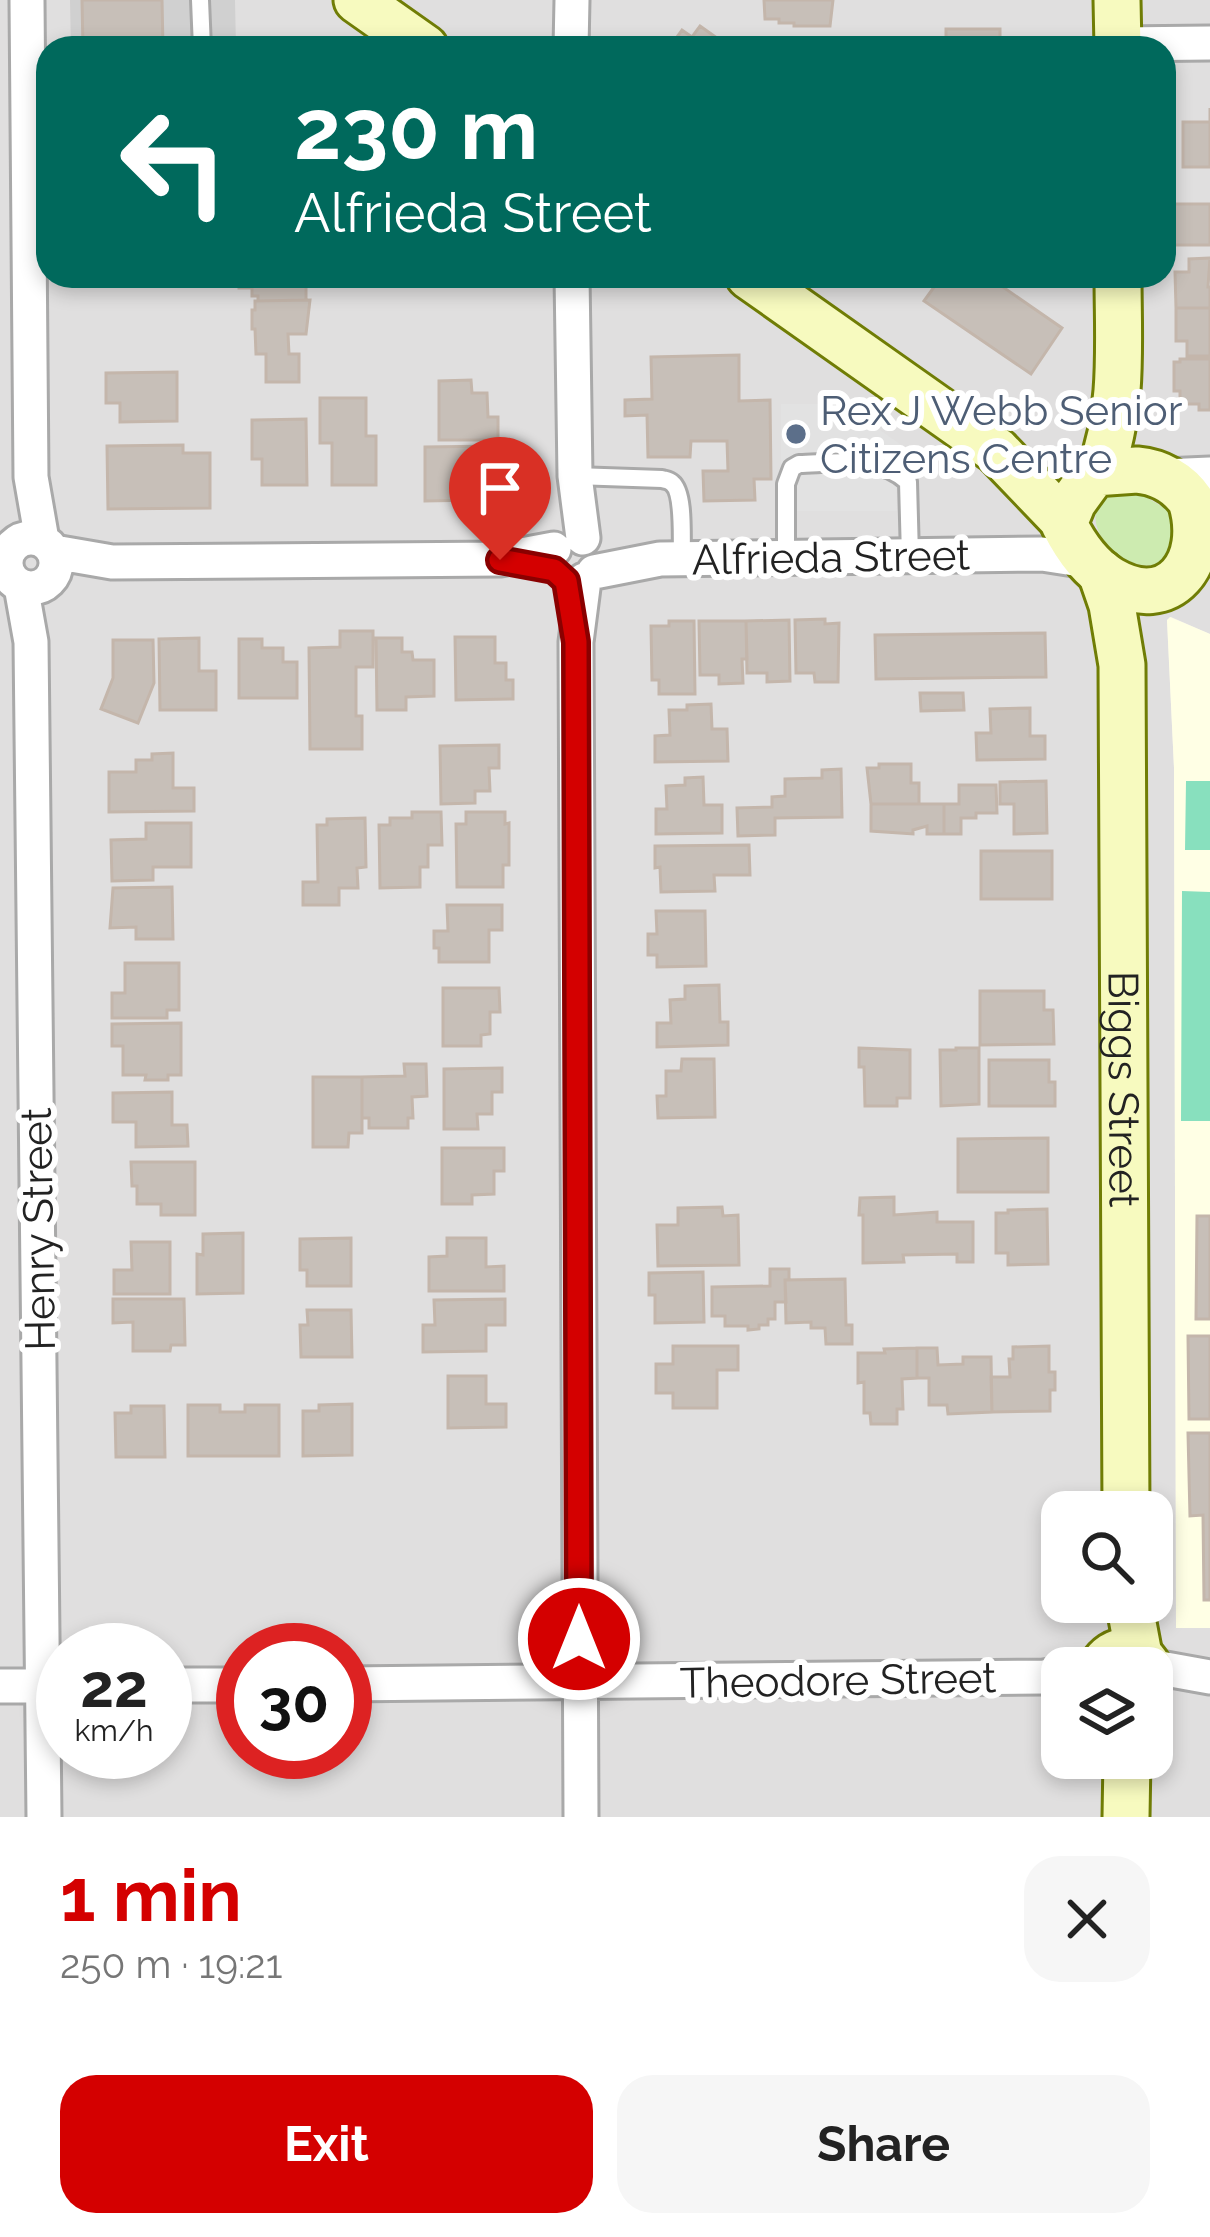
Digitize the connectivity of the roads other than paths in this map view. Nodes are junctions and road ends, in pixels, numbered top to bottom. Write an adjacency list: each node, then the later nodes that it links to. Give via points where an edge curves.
1 (27, 0): 12 (street, Henry Street)
2 (200, 0): 6 (lane)
3 (357, 0): 7 (street)
4 (572, 0): 8 (street)
5 (1117, 31): 9 (street)
6 (202, 36)
7 (408, 36)
8 (571, 36)
9 (1156, 36)
10 (1176, 39): 11 (street)
11 (1210, 43)
12 (36, 71)
13 (36, 198): 29 (street, Henry Street)
14 (572, 288): 22 (street)
15 (766, 288): 18 (street)
16 (1118, 288): 17 (street)
17 (1118, 382): 19 (street); 20 (street, via 1132,435)
18 (997, 451): 19 (street, via 1051,470); 24 (street)
19 (1097, 472): 20 (street); 24 (street)
20 (1157, 474): 21 (street); 23 (street, via 1187,494)
21 (1210, 474)
22 (575, 476): 26 (lane, via 673,483 680,507); 28 (street)
23 (1207, 529): 30 (street, via 1196,568)
24 (1079, 544): 25 (street, Alfrieda Street); 30 (street, via 1129,587); 31 (street, Biggs Street, via 1112,605)
25 (910, 556): 27 (street, Alfrieda Street); 27 (lane, via 908,482 862,462 792,468)
26 (671, 558): 27 (street, Alfrieda Street); 28 (street, Alfrieda Street)
27 (786, 558)
28 (574, 559): 29 (street, Alfrieda Street); 37 (street)
29 (25, 563): 33 (street, Henry Street)
30 (1179, 591): 31 (street, Biggs Street, via 1141,615)
31 (1122, 665): 32 (street, Biggs Street)
32 (1126, 1491)
33 (52, 1623)
34 (1041, 1671): 37 (street, Theodore Street)
35 (1173, 1674): 36 (street, Theodore Street)
36 (1206, 1677)
37 (579, 1683): 38 (street, Theodore Street); 44 (street)
38 (372, 1684)
39 (0, 1686): 40 (street)
40 (36, 1686)
41 (47, 1779): 43 (street, Henry Street)
42 (1125, 1779): 45 (street)
43 (44, 1817)
44 (580, 1817)
45 (1126, 1817)

